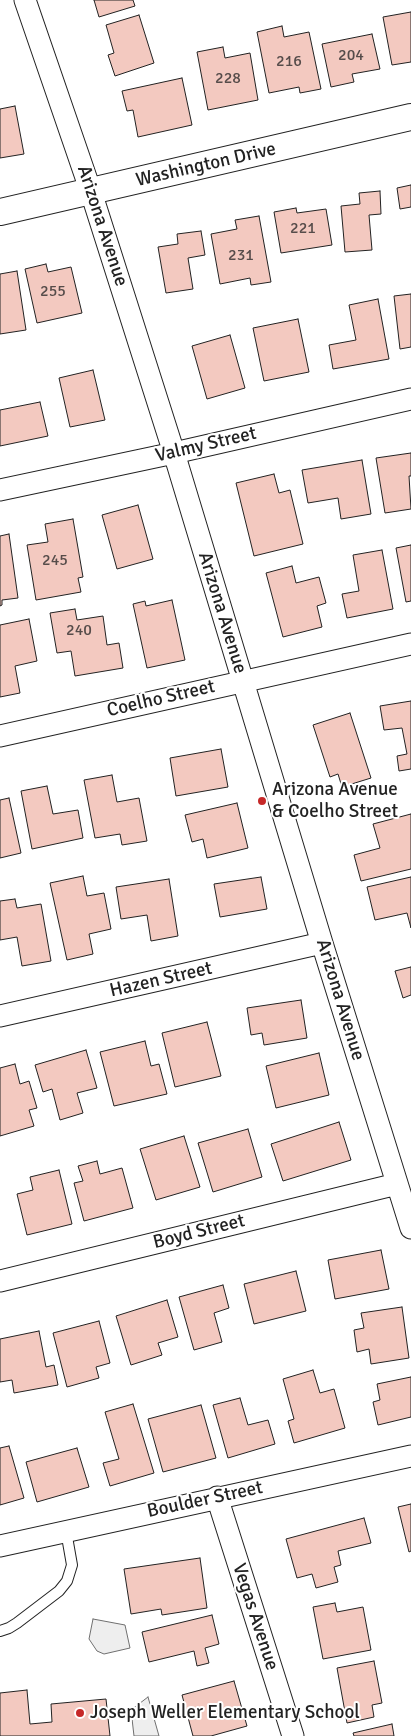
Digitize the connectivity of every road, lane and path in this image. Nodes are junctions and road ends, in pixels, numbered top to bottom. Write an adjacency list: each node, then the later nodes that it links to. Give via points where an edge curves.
1 (25, 0): 3 (street, Arizona Avenue)
2 (411, 117): 3 (street, Washington Drive)
3 (91, 192): 4 (street, Washington Drive); 6 (street, Arizona Avenue)
4 (0, 212)
5 (411, 399): 6 (street, Valmy Street)
6 (174, 453): 7 (street, Valmy Street); 9 (street, Arizona Avenue)
7 (0, 490)
8 (411, 644): 9 (street, Coelho Street)
9 (242, 681): 10 (street, Coelho Street); 11 (street, Arizona Avenue)
10 (0, 736)
11 (322, 943): 12 (street, Hazen Street); 13 (street, Arizona Avenue)
12 (0, 1016)
13 (397, 1184): 14 (street, Arizona Avenue); 15 (street, Boyd Street)
14 (411, 1228)
15 (0, 1281)
16 (411, 1456): 17 (street, Boulder Street)
17 (217, 1497): 18 (street, Boulder Street); 21 (street, Vegas Avenue)
18 (66, 1531): 19 (street, Boulder Street); 20 (lane, via 72,1565 67,1581 17,1623)
19 (0, 1546)
20 (0, 1631)
21 (293, 1736)

